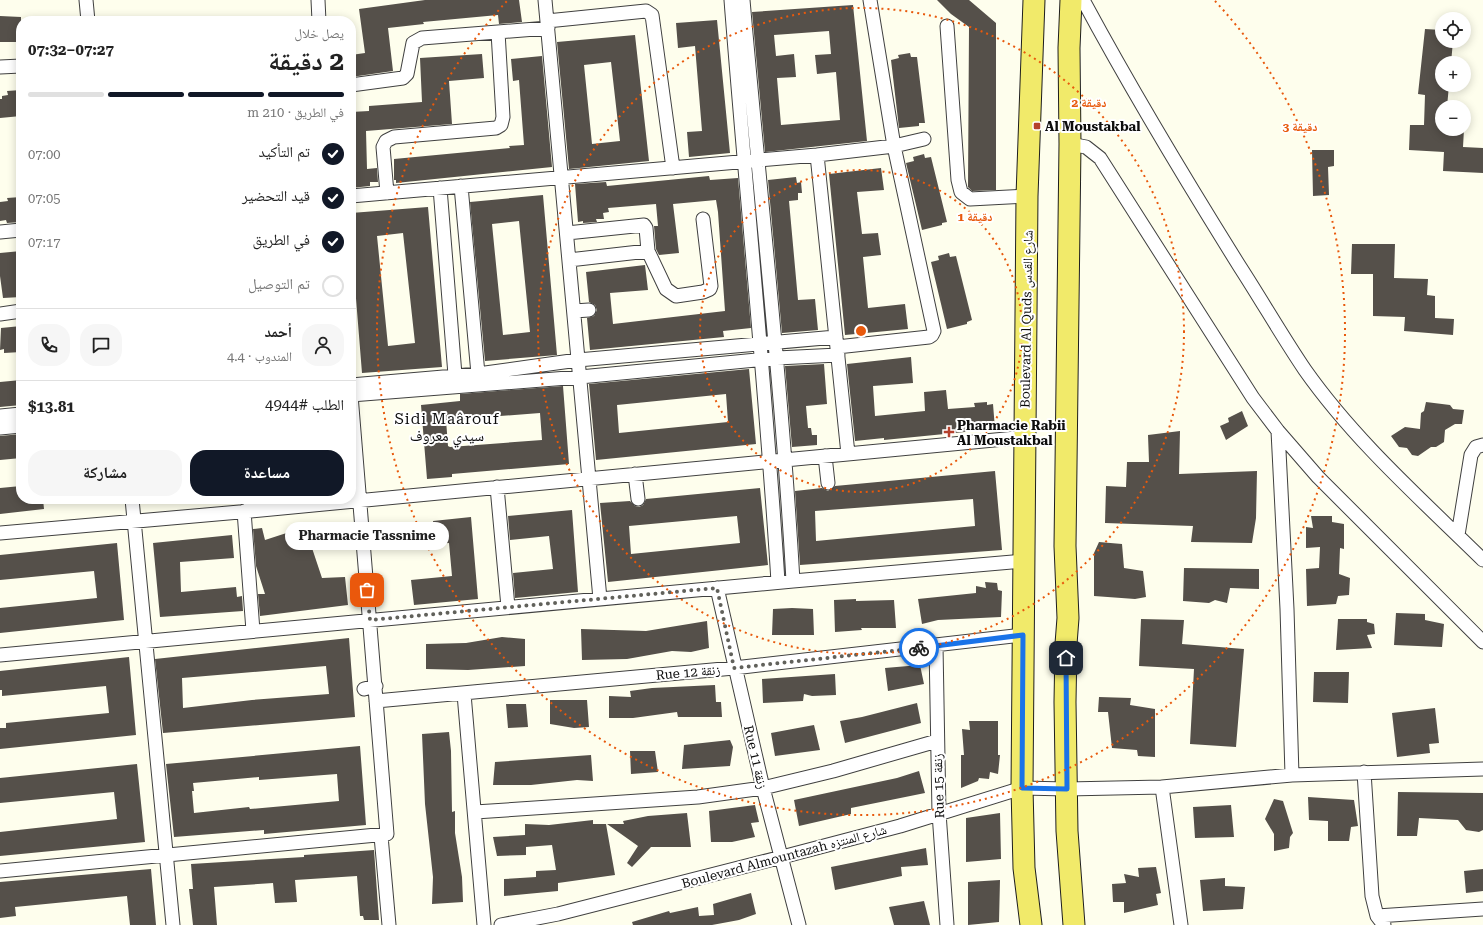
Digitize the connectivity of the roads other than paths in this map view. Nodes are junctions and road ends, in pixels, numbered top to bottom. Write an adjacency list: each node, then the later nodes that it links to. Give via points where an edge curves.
1 (86, 0): 10 (street)
2 (318, 0): 11 (street)
3 (545, 0): 12 (street)
4 (731, 0): 23 (street)
5 (743, 0): 22 (street)
6 (870, 0): 20 (street)
7 (1034, 0): 30 (main road, Boulevard Al Quds شارع القدس)
8 (1071, 0): 19 (main road)
9 (1082, 0): 76 (street, via 1192,190 1305,370 1341,416)
10 (88, 16)
11 (319, 16)
12 (548, 24): 14 (street); 24 (street, via 646,11 652,16); 25 (street)
13 (947, 26): 30 (street, via 961,192 970,199)
14 (498, 32): 17 (street, via 417,40 413,43 407,74 403,78); 28 (street, via 503,117 500,125 496,128 390,139 383,147)
15 (16, 66): 16 (street)
16 (0, 67)
17 (356, 84)
18 (924, 139): 20 (street)
19 (1070, 144): 56 (street, via 1086,147 1100,158 1253,398); 101 (main road, via 1065,538 1068,618 1065,702)
20 (894, 146): 21 (street); 43 (street, via 933,334)
21 (817, 155): 22 (street); 43 (street)
22 (757, 160): 23 (street); 41 (street)
23 (743, 162): 24 (street); 42 (street)
24 (673, 168): 25 (street)
25 (562, 179): 26 (street); 34 (street)
26 (461, 186): 27 (street); 47 (street)
27 (440, 188): 28 (street); 48 (street)
28 (387, 193): 29 (street)
29 (356, 196)
30 (1027, 196): 57 (main road, Boulevard Al Quds شارع القدس)
31 (703, 219): 35 (street, via 711,286 707,291 676,296 670,293)
32 (16, 230): 33 (street)
33 (0, 232)
34 (567, 233): 35 (street, via 644,225); 36 (street)
35 (648, 251): 36 (street)
36 (569, 260): 38 (street)
37 (589, 310): 38 (street)
38 (574, 311): 46 (street)
39 (16, 312): 40 (street)
40 (0, 314)
41 (776, 343): 42 (street); 43 (street); 44 (street)
42 (761, 345): 45 (street); 46 (street)
43 (837, 346): 44 (street); 60 (street)
44 (777, 358): 45 (street); 62 (street)
45 (762, 359): 49 (street); 63 (street)
46 (578, 360): 47 (street); 49 (street)
47 (478, 374): 48 (street)
48 (455, 375): 50 (street)
49 (580, 377): 51 (street); 65 (street, via 589,422)
50 (356, 385)
51 (356, 395)
52 (16, 414): 53 (street)
53 (0, 416)
54 (16, 426): 55 (street)
55 (0, 428)
56 (1278, 431): 88 (street, via 1318,478); 97 (street)
57 (1025, 438): 60 (street); 78 (main road, Boulevard Al Quds شارع القدس)
58 (1483, 445): 76 (street, via 1476,447 1471,455)
59 (356, 453): 70 (street)
60 (848, 454): 61 (street)
61 (825, 456): 62 (street); 66 (street)
62 (786, 460): 63 (street); 79 (street)
63 (771, 461): 64 (street); 80 (street)
64 (634, 474): 65 (street); 68 (street)
65 (589, 478): 67 (street); 82 (street)
66 (828, 482)
67 (497, 487): 70 (street); 83 (street)
68 (638, 499)
69 (356, 500): 70 (street)
70 (360, 500): 84 (street)
71 (132, 504): 74 (street)
72 (296, 504): 73 (street)
73 (248, 507): 74 (street); 85 (street)
74 (134, 521): 75 (street); 87 (street)
75 (0, 533)
76 (1458, 535): 77 (street)
77 (1483, 560)
78 (1024, 561): 79 (street); 86 (main road, Boulevard Al Quds شارع القدس)
79 (793, 580): 80 (street)
80 (778, 582): 81 (street)
81 (717, 588): 82 (street); 91 (street, Rue 11 زنقة)
82 (600, 599): 83 (street)
83 (508, 607): 84 (street)
84 (370, 620): 85 (street); 93 (street, via 370,688)
85 (253, 632): 87 (street)
86 (1023, 635): 89 (street, Rue 12 زنقة); 100 (main road, Boulevard Al Quds شارع القدس)
87 (146, 642): 90 (street); 105 (street)
88 (1483, 642)
89 (936, 646): 91 (street, Rue 12 زنقة); 94 (street, Rue 15 زنقة)
90 (0, 655)
91 (734, 668): 92 (street, Rue 12 زنقة); 99 (street, Rue 11 زنقة)
92 (464, 694): 93 (street, Rue 12 زنقة); 102 (street)
93 (376, 701): 104 (street)
94 (937, 741): 99 (street); 103 (street, Rue 15 زنقة)
95 (1483, 769): 96 (street, Boulevard Almountazah شارع المنتزه)
96 (1364, 772): 97 (street, Boulevard Almountazah شارع المنتزه); 110 (street, via 1372,896)
97 (1292, 775): 98 (street, Boulevard Almountazah شارع المنتزه)
98 (1162, 787): 101 (street, Boulevard Almountazah شارع المنتزه); 119 (street)
99 (763, 788): 102 (street, via 698,796); 106 (street, Rue 11 زنقة)
100 (1022, 788): 101 (street, Boulevard Almountazah شارع المنتزه); 103 (street, Boulevard Almountazah شارع المنتزه); 117 (main road, Boulevard Al Quds شارع القدس, via 1024,868)
101 (1067, 789): 118 (main road)
102 (475, 812): 113 (street)
103 (939, 813): 106 (street, Boulevard Almountazah شارع المنتزه); 116 (street, Rue 15 زنقة)
104 (384, 833): 105 (street); 112 (street)
105 (165, 857): 107 (street); 111 (street)
106 (782, 857): 109 (street, Boulevard Almountazah شارع المنتزه); 115 (street, Rue 11 زنقة)
107 (0, 871)
108 (1483, 909): 110 (street)
109 (560, 919): 114 (street, Boulevard Almountazah شارع المنتزه)
110 (1381, 922)
111 (173, 925)
112 (389, 925)
113 (484, 925)
114 (501, 925)
115 (800, 925)
116 (947, 925)
117 (1031, 925)
118 (1074, 925)
119 (1181, 925)

